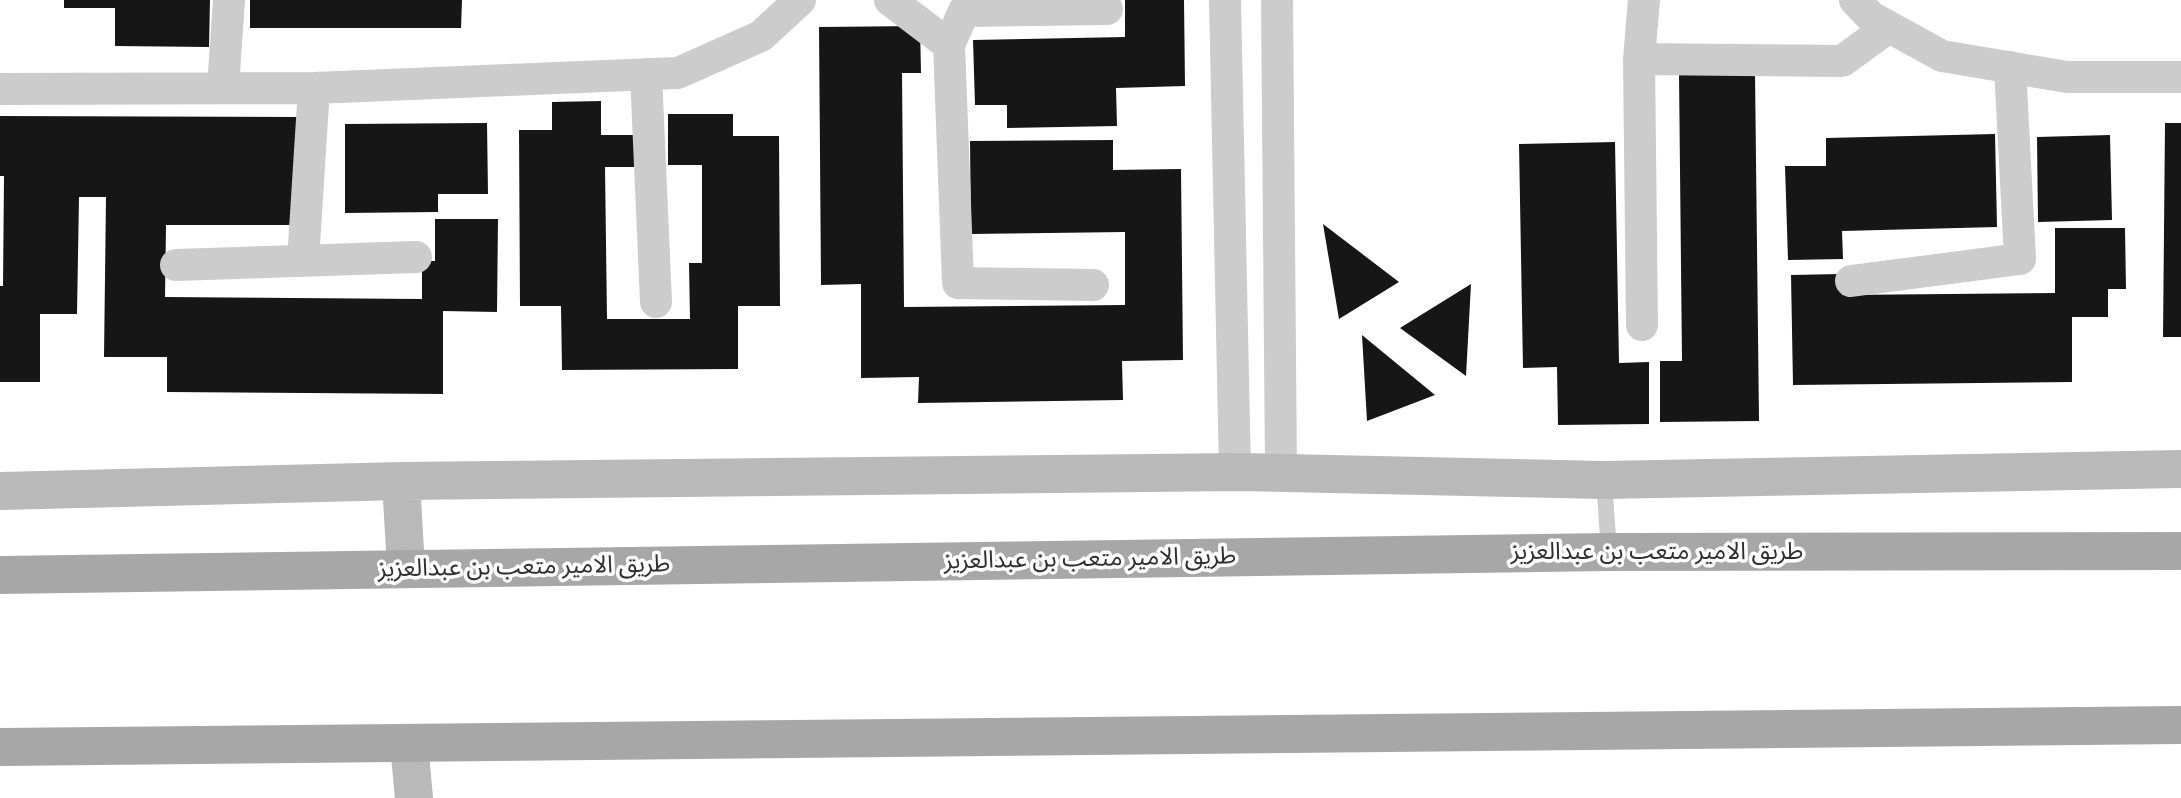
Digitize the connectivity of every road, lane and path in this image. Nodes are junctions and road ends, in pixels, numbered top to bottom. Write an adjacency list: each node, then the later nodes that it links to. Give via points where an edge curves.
1 (229, 0): 15 (street)
2 (800, 0): 13 (street, via 761,36 678,73)
3 (890, 0): 10 (street)
4 (1225, 0): 27 (street)
5 (1277, 0): 26 (street)
6 (1644, 0): 11 (street)
7 (1855, 0): 9 (street)
8 (1107, 9): 10 (street, via 964,11)
9 (1889, 27): 11 (street, via 1842,61); 12 (street, via 1942,56)
10 (949, 45): 22 (street, via 958,283)
11 (1639, 59): 24 (street)
12 (2010, 67): 14 (street, via 2067,77); 21 (street, via 2020,260)
13 (646, 74): 16 (street); 23 (street)
14 (2181, 77)
15 (223, 88): 16 (street); 17 (street)
16 (314, 88): 19 (street)
17 (0, 89)
18 (416, 257): 19 (street)
19 (303, 261): 20 (street)
20 (176, 265)
21 (1852, 281)
22 (1093, 285)
23 (656, 302)
24 (1642, 325)
25 (2181, 469): 28 (street)
26 (1281, 471): 27 (street); 28 (street)
27 (1235, 472): 29 (street)
28 (1604, 480): 32 (lane)
29 (401, 481): 30 (street); 33 (street)
30 (0, 491)
31 (2181, 551): 32 (main road, طريق الامير متعب بن عبدالعزيز)
32 (1609, 552): 33 (main road, طريق الامير متعب بن عبدالعزيز)
33 (406, 568): 34 (main road, طريق الامير متعب بن عبدالعزيز)
34 (0, 575)
35 (2181, 725): 36 (main road)
36 (409, 744): 37 (main road); 38 (street)
37 (0, 747)
38 (414, 798)

